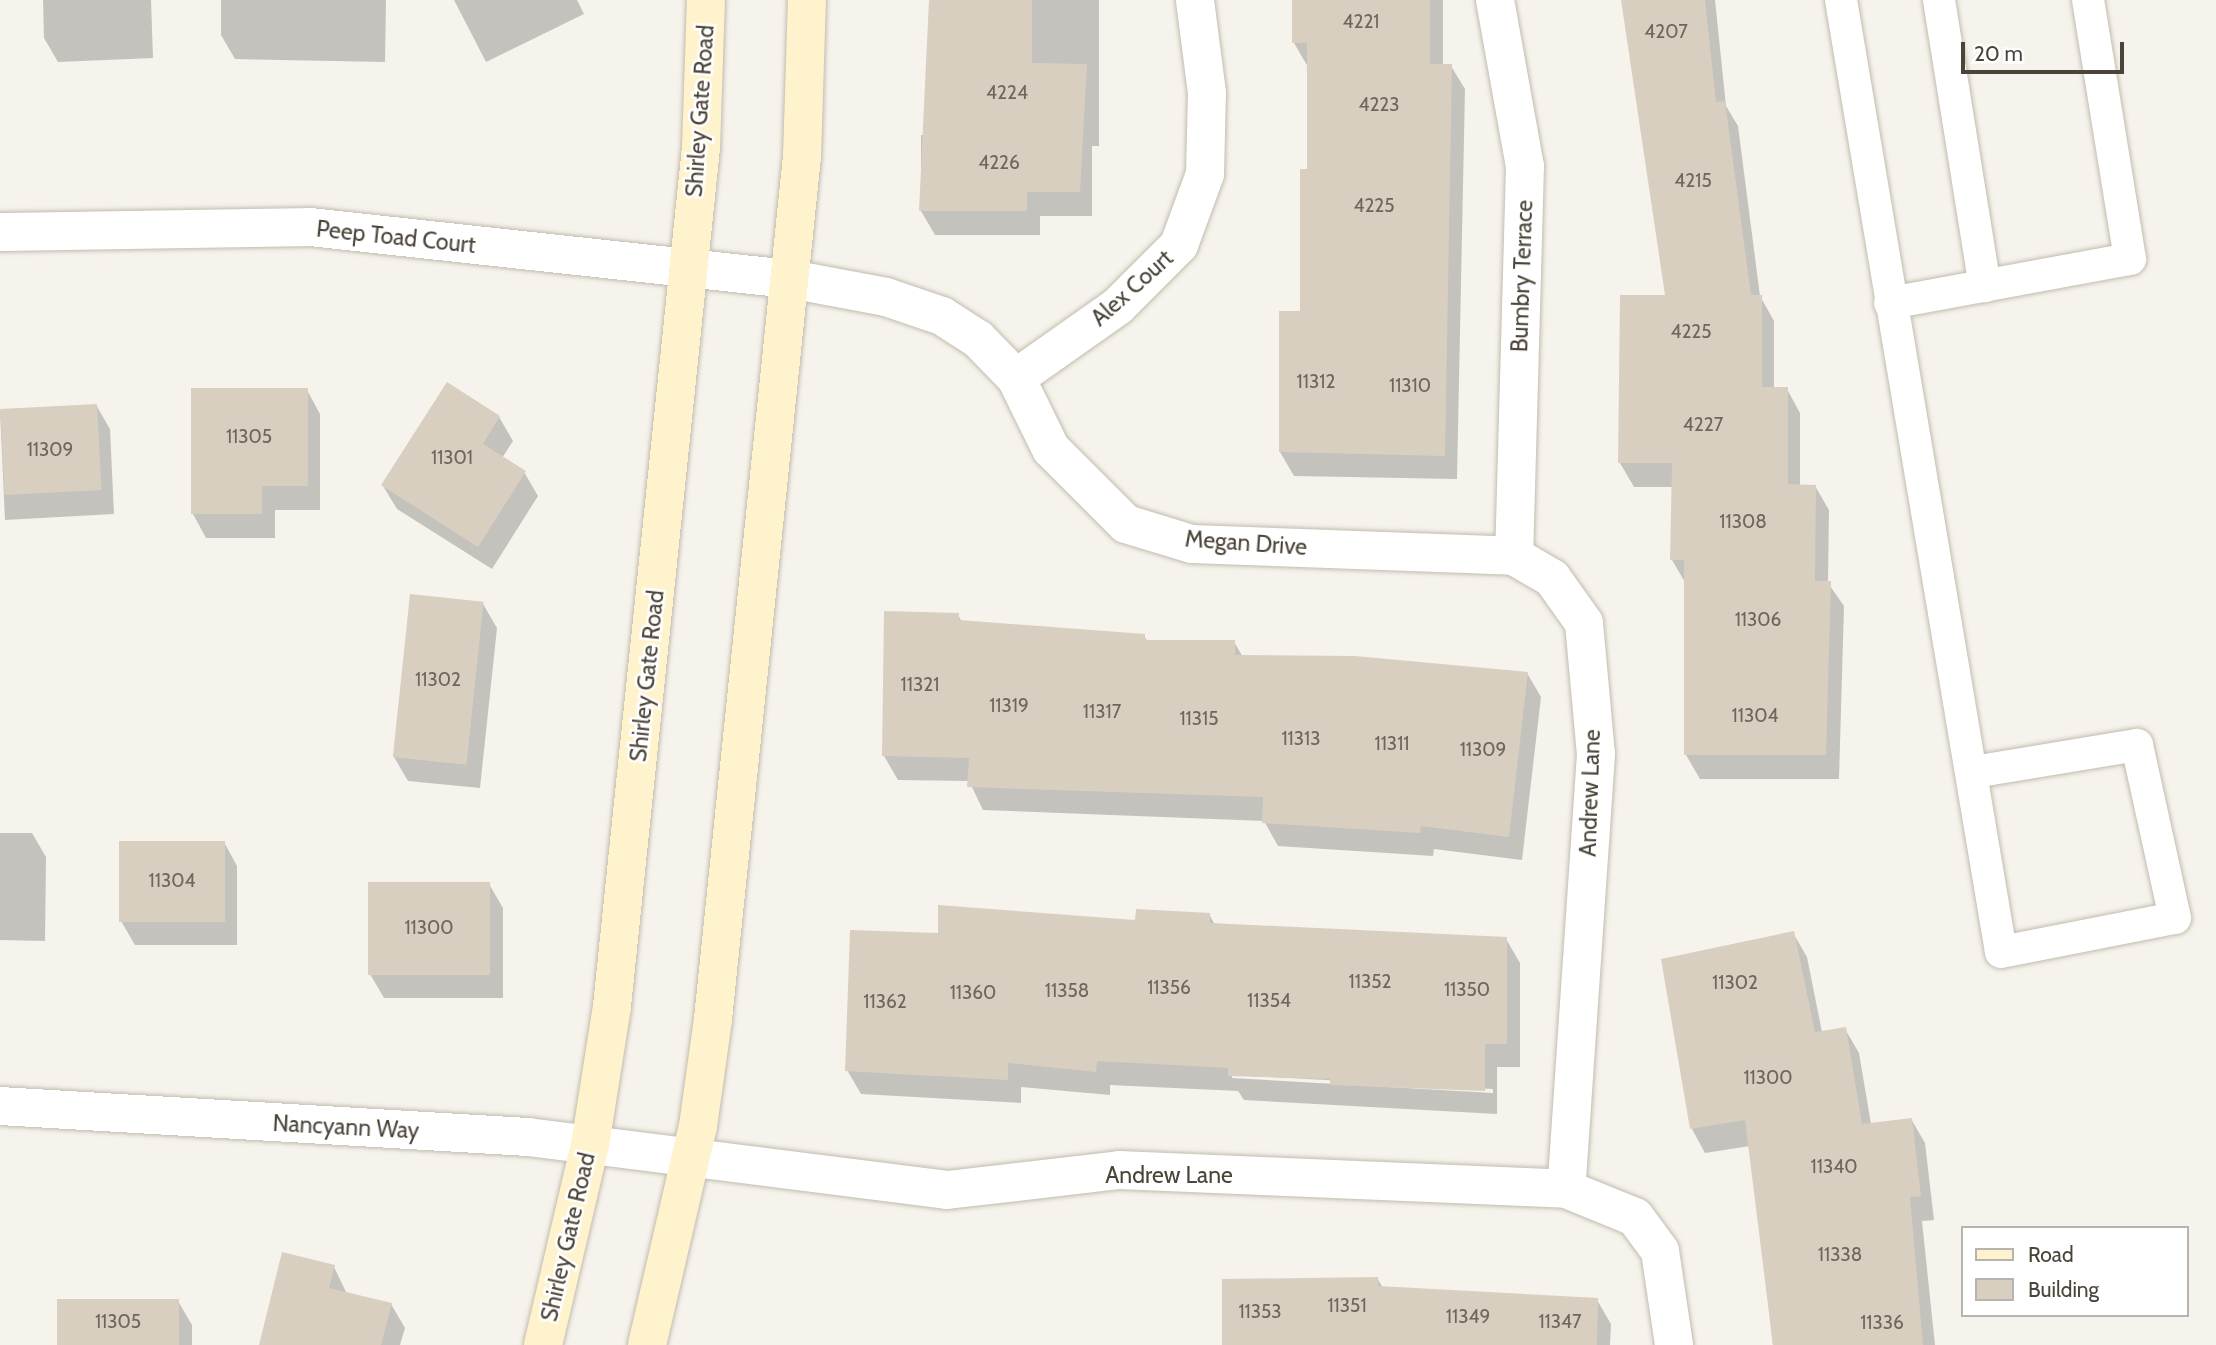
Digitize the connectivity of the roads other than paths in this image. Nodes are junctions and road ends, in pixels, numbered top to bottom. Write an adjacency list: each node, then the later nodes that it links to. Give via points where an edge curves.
1 (706, 0): 9 (main road, Shirley Gate Road, via 701,148)
2 (807, 0): 10 (main road)
3 (1195, 0): 13 (street, Alex Court, via 1207,93 1205,174 1179,245 1118,306)
4 (1495, 0): 14 (street, Bumbry Terrace, via 1525,166)
5 (1841, 0): 12 (lane)
6 (1940, 0): 11 (lane)
7 (2088, 0): 11 (lane, via 2130,259)
8 (0, 232): 9 (street, Peep Toad Court, via 310,228)
9 (687, 267): 10 (street, Peep Toad Court); 17 (main road, Shirley Gate Road, via 614,992)
10 (790, 279): 13 (street, Megan Drive, via 886,297 942,316 978,339); 18 (main road, via 713,1019)
11 (1985, 286): 12 (lane)
12 (1890, 303): 15 (lane)
13 (1016, 378): 14 (street, Megan Drive, via 1051,449 1126,524 1192,544)
14 (1514, 556): 19 (street, Andrew Lane, via 1552,578 1584,623 1595,741)
15 (1974, 772): 15 (lane, via 2137,745 2175,918 2001,952)
16 (0, 1106): 17 (street, Nancyann Way)
17 (590, 1144): 18 (street, Nancyann Way); 20 (main road, Shirley Gate Road)
18 (691, 1156): 19 (street, Andrew Lane, via 947,1190 1120,1170); 21 (main road)
19 (1566, 1189): 22 (street, Andrew Lane, via 1635,1217 1660,1251)
20 (543, 1345)
21 (647, 1345)
22 (1674, 1345)

